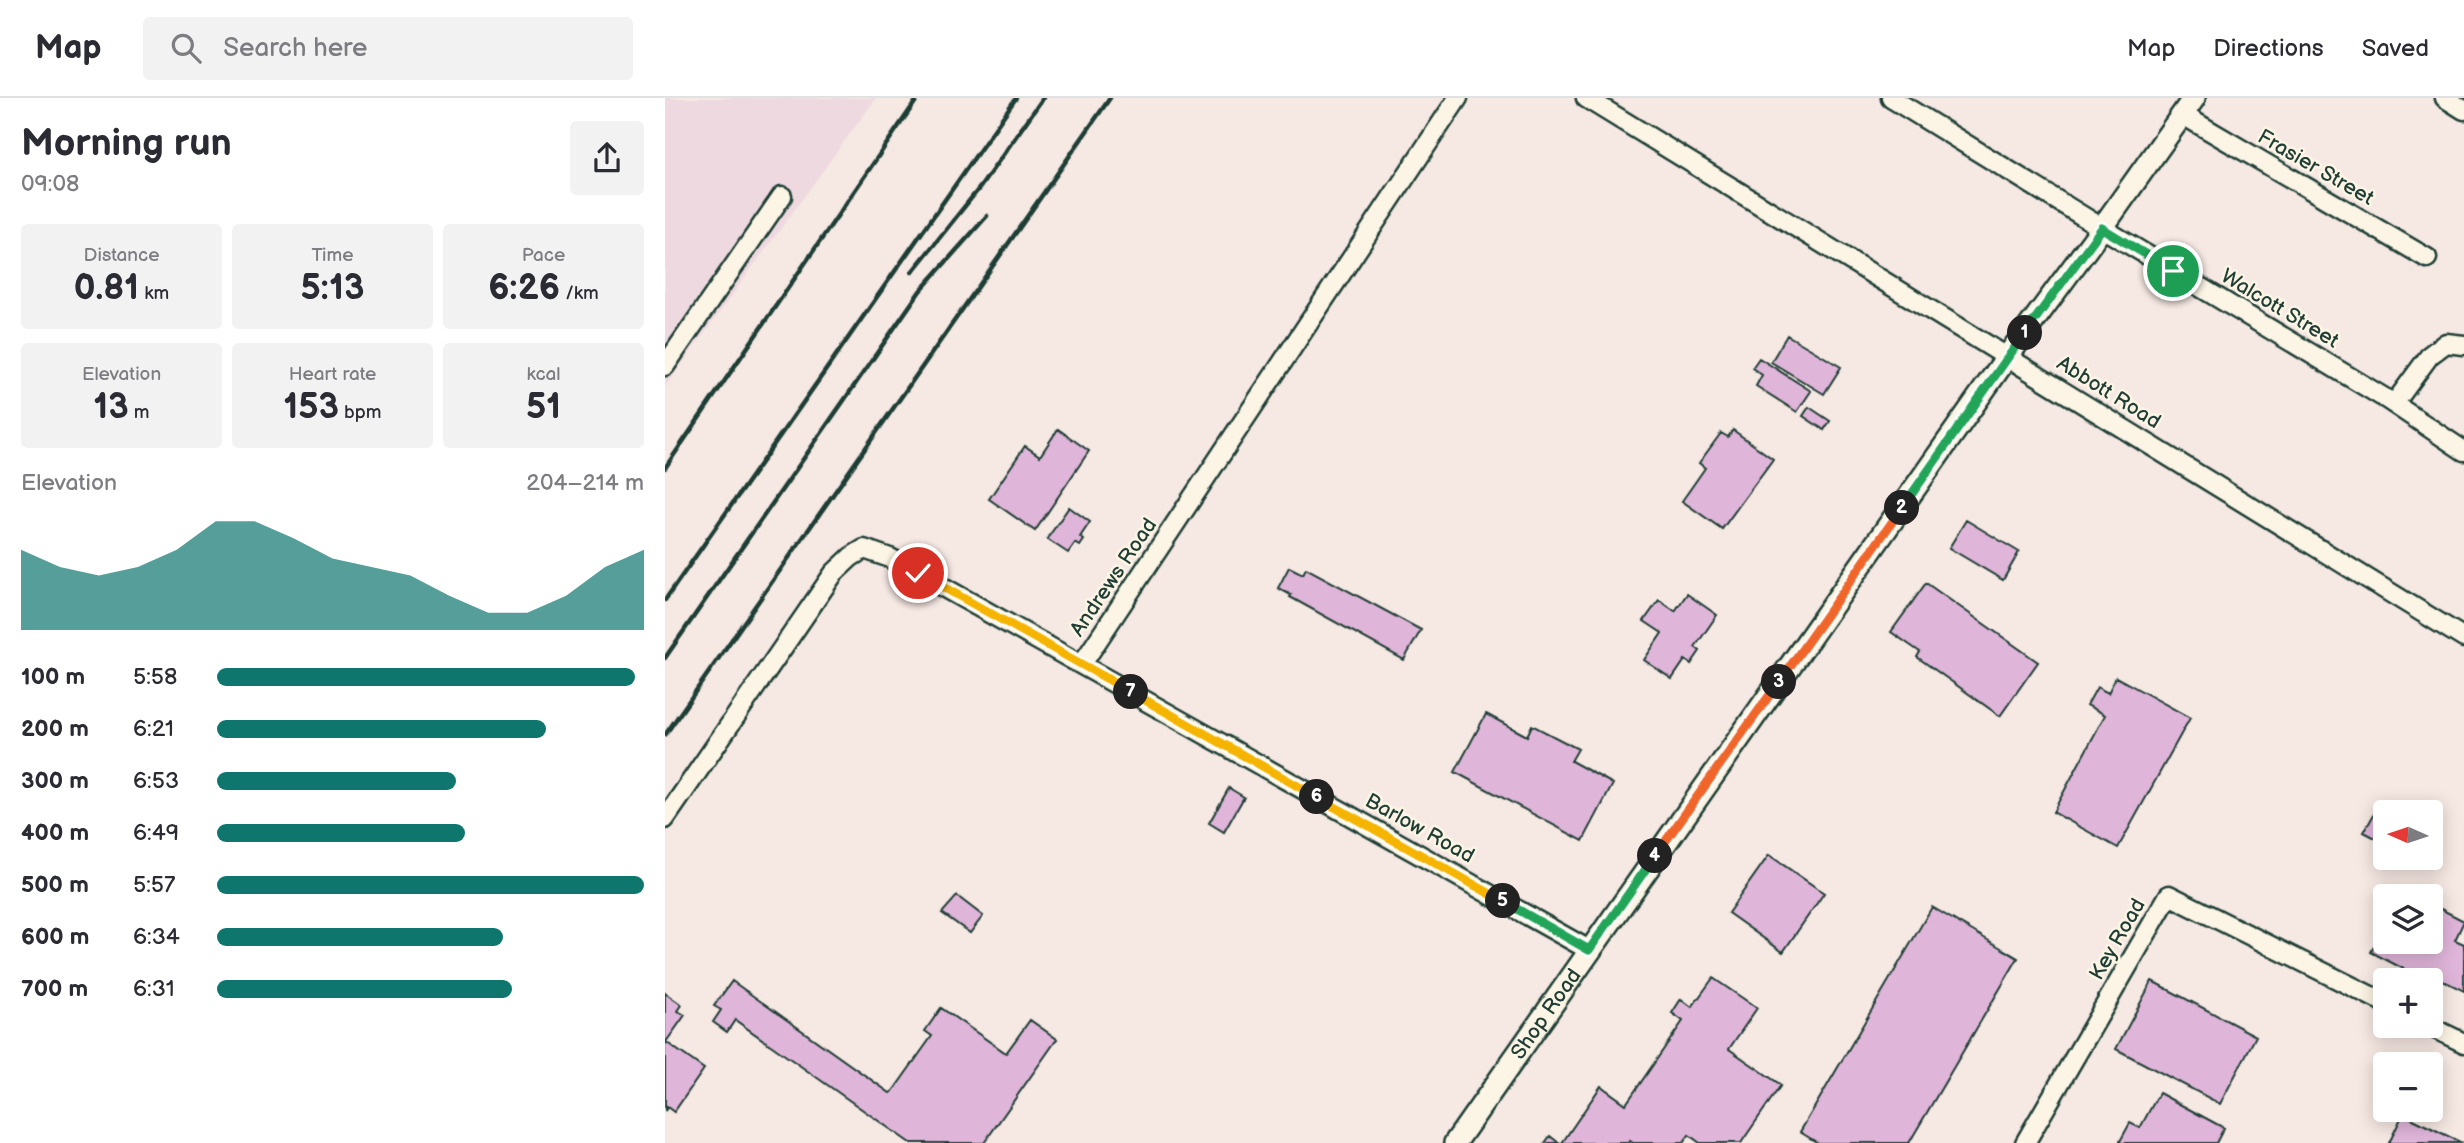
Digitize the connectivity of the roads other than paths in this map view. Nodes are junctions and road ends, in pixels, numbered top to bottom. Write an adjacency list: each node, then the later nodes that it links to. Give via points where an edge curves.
1 (1458, 98): 16 (street, Andrews Road)
2 (1586, 98): 11 (street, Abbott Road)
3 (1891, 98): 8 (street, Walcott Street)
4 (2445, 98): 6 (street)
5 (2188, 106): 8 (street, Shop Road); 9 (street, Frasier Street)
6 (2464, 110)
7 (782, 196): 12 (street)
8 (2102, 228): 11 (street, Shop Road); 13 (street, Walcott Street)
9 (2427, 258)
10 (2464, 345): 13 (street, via 2446,343 2430,355)
11 (2007, 356): 15 (street, Abbott Road); 18 (street, Shop Road)
12 (665, 366)
13 (2394, 404): 14 (street, Walcott Street)
14 (2464, 451)
15 (2464, 638)
16 (1082, 664): 17 (street, Andrews Road, via 890,558 864,549 834,573); 18 (street, Barlow Road)
17 (665, 819)
18 (1589, 950): 22 (street, Shop Road)
19 (2373, 997): 23 (street, Key Road, via 2169,895)
20 (2443, 1033): 21 (street)
21 (2464, 1043)
22 (1455, 1143)
23 (2025, 1143)

